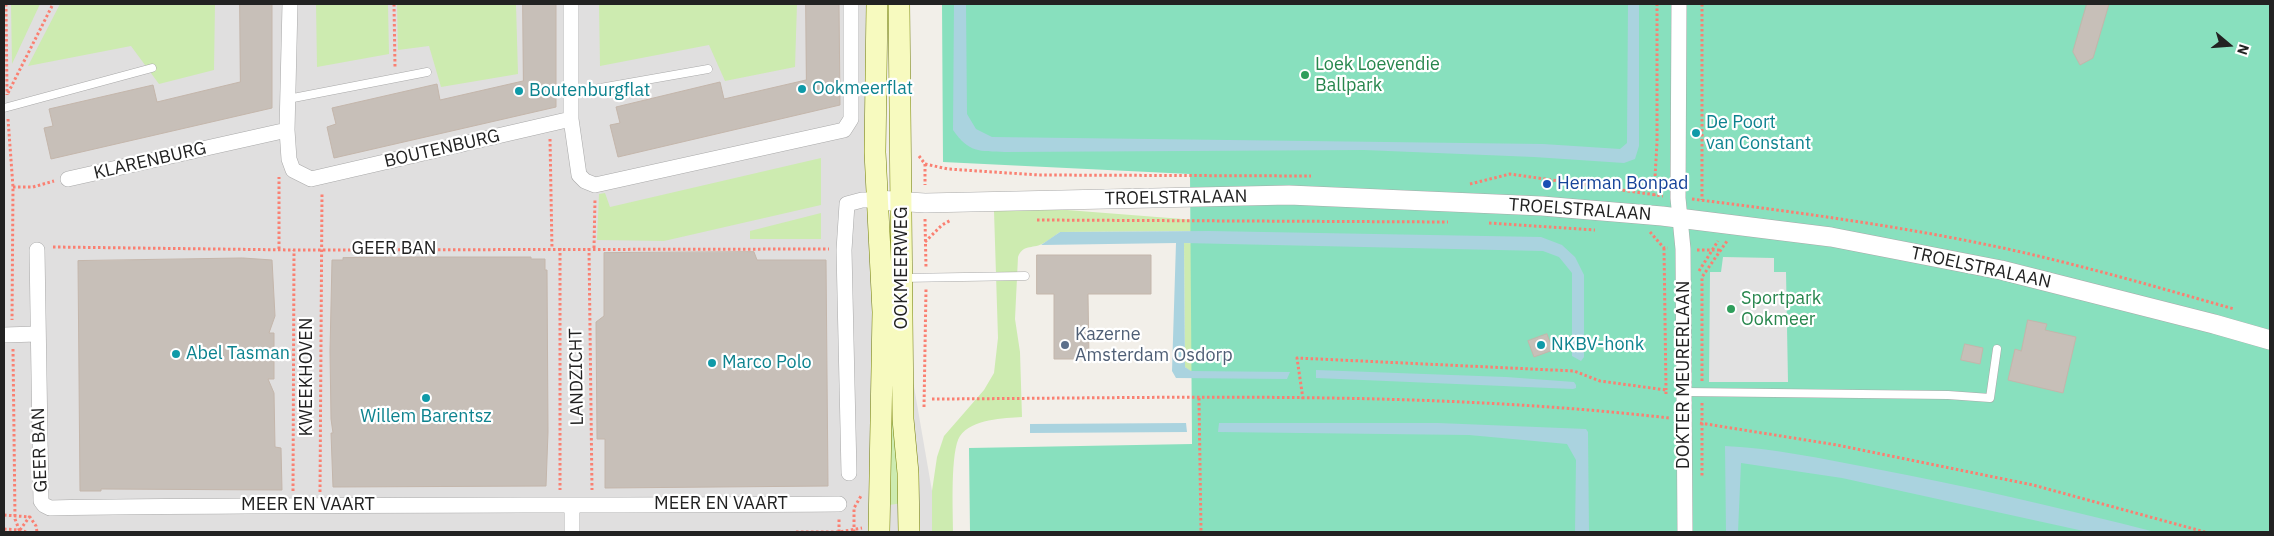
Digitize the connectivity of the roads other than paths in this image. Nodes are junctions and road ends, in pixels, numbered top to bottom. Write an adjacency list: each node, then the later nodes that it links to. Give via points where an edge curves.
1 (290, 4): 11 (street)
2 (571, 4): 10 (street)
3 (851, 4): 13 (street, via 851,119 844,130 595,185 579,175)
4 (877, 4): 16 (main road, OOKMEERWEG)
5 (899, 4): 17 (main road, OOKMEERWEG)
6 (1679, 4): 18 (street)
7 (152, 68): 12 (lane)
8 (708, 69): 10 (lane)
9 (426, 72): 11 (lane)
10 (572, 93): 13 (street)
11 (288, 99): 14 (street)
12 (4, 108)
13 (571, 119): 14 (street, BOUTENBURG, via 317,178 293,170)
14 (286, 130): 15 (street, KLARENBURG)
15 (68, 179)
16 (877, 200): 17 (street, TROELSTRALAAN); 21 (main road, OOKMEERWEG); 27 (street, OOKMEERWEG, via 847,204 844,250)
17 (902, 202): 18 (street, TROELSTRALAAN, via 1289,195 1542,206); 21 (main road, OOKMEERWEG)
18 (1680, 218): 24 (street, TROELSTRALAAN, via 1724,229 1831,237 2001,270); 26 (street, DOKTER MEURERLAAN)
19 (37, 250): 22 (street, GEER BAN)
20 (1026, 276): 21 (lane)
21 (892, 278): 32 (main road, OOKMEERWEG); 33 (main road, OOKMEERWEG, via 908,473)
22 (37, 334): 23 (street); 29 (street, GEER BAN, via 41,501)
23 (8, 335)
24 (2270, 340)
25 (1997, 349): 26 (lane, via 1990,398 1948,394)
26 (1686, 392): 34 (street, DOKTER MEURERLAAN)
27 (849, 473)
28 (839, 504): 30 (street, MEER EN VAART)
29 (44, 505): 30 (street, MEER EN VAART, via 50,508 293,504)
30 (566, 506): 31 (street)
31 (572, 532)
32 (880, 532)
33 (909, 532)
34 (1685, 532)

